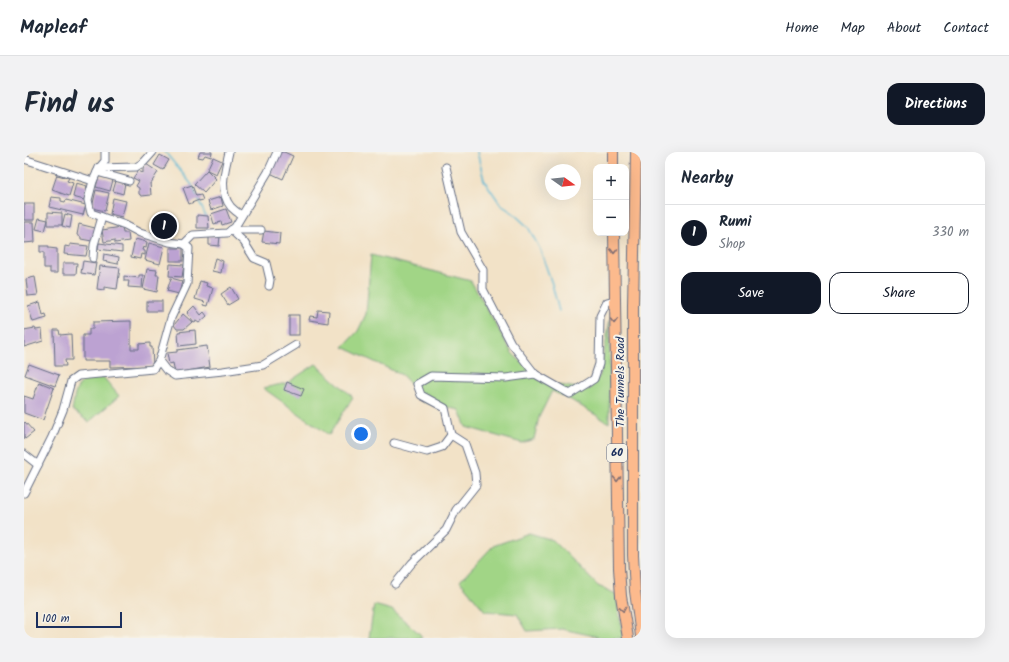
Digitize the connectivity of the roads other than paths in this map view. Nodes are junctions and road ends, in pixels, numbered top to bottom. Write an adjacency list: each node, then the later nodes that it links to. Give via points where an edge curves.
1 (105, 152): 10 (street, via 105,161)
2 (153, 152): 10 (street, via 136,168)
3 (229, 152): 13 (street, via 223,181 224,192 231,208)
4 (277, 152): 13 (street, via 268,172)
5 (613, 152): 8 (highway)
6 (636, 152): 31 (highway, The Tunnels Road / 60, via 633,555)
7 (24, 159): 11 (street)
8 (613, 164)
9 (446, 167): 24 (street, via 461,232 483,270 483,289 512,343)
10 (98, 170): 11 (street); 12 (street)
11 (93, 181): 14 (street, via 88,200 91,213)
12 (129, 181)
13 (241, 215): 15 (street)
14 (102, 217): 18 (street, via 140,233); 19 (street)
15 (231, 230): 16 (street); 18 (street, via 228,233 193,234); 20 (street, via 244,242 254,258 266,263)
16 (261, 230)
17 (614, 236): 21 (highway, The Tunnels Road / 60, one-way to 21)
18 (184, 244): 23 (street, via 189,248 186,284 171,318)
19 (93, 258)
20 (269, 286)
21 (614, 300): 24 (street, via 607,302 600,316 599,364 594,379 570,394); 32 (highway, The Tunnels Road / 60, one-way to 32, via 619,568)
22 (296, 345): 23 (street, via 263,364 223,371 175,376)
23 (158, 361): 28 (street, via 153,369 78,376 71,381 63,410)
24 (535, 374): 25 (street, via 506,378 431,376 417,384 421,395 445,408)
25 (451, 435): 26 (street, via 442,447 427,452); 30 (street, via 465,444 475,473 476,485 456,510 446,530)
26 (394, 443)
27 (24, 454): 28 (street)
28 (38, 465): 29 (street)
29 (24, 493)
30 (395, 584)
31 (641, 636)
32 (628, 638)

